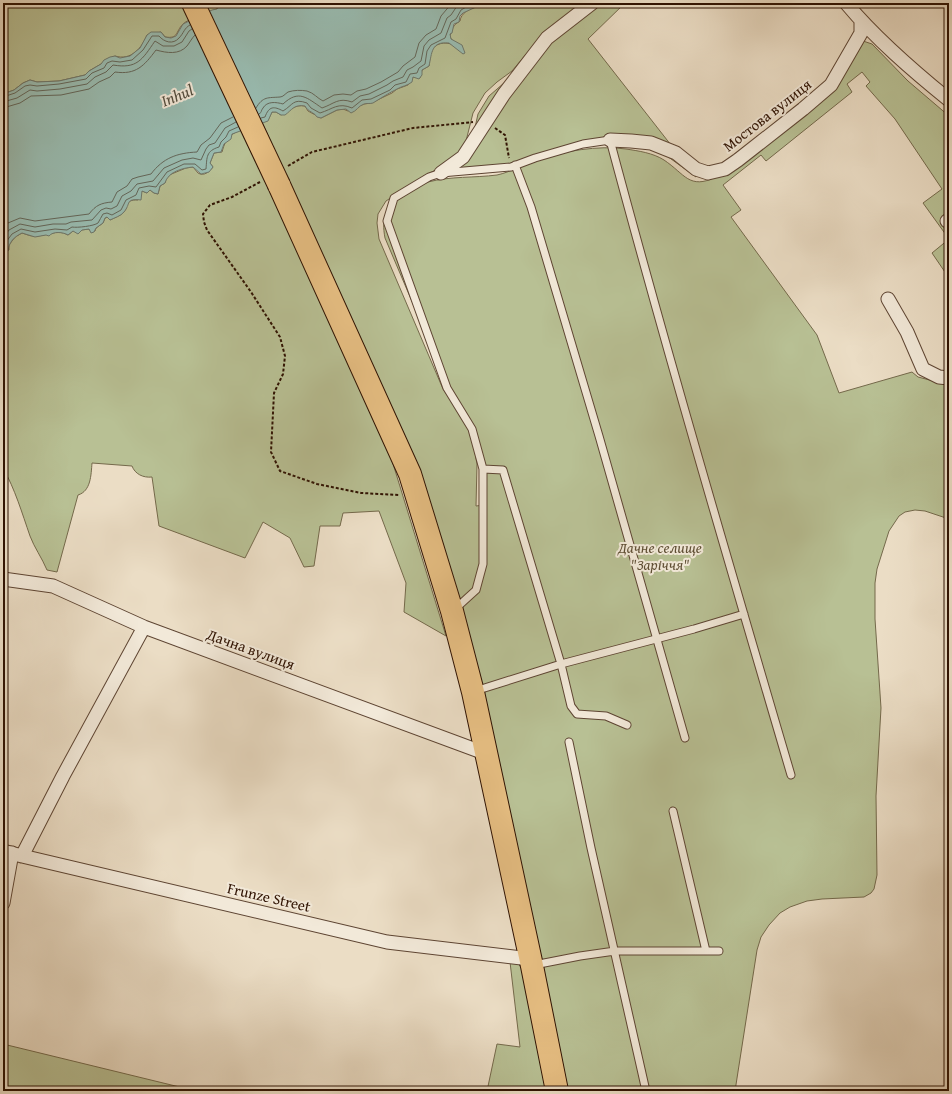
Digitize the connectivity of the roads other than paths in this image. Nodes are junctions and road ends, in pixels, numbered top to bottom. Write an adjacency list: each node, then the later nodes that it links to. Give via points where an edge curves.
1 (193, 3): 13 (highway, bridge, via 280,185 410,474)
2 (592, 3): 8 (street, via 547,38 504,94 463,157)
3 (846, 3): 4 (street)
4 (861, 21): 5 (street, via 914,73); 6 (street, Мостова вулиця, via 861,33 831,85 725,168 708,172 696,169 676,153 651,143)
5 (949, 100)
6 (610, 140): 7 (lane, via 583,144); 14 (lane, via 645,273)
7 (515, 165): 8 (lane); 16 (lane, via 531,207)
8 (441, 173): 11 (lane, via 429,177 394,198 387,221 447,388 472,429)
9 (888, 299): 10 (street, via 924,369 939,377)
10 (949, 378)
11 (483, 469): 13 (lane, via 483,564 476,590); 17 (lane, via 503,470)
12 (3, 579): 15 (street, Дачна вулиця, via 54,586)
13 (452, 612): 18 (highway)
14 (744, 614): 16 (lane); 23 (lane)
15 (144, 627): 22 (street, Дачна вулиця); 25 (street, via 63,776)
16 (657, 639): 17 (lane); 20 (lane)
17 (561, 664): 18 (lane); 19 (lane, via 570,706 577,714 606,716)
18 (473, 692): 22 (highway)
19 (627, 725)
20 (685, 738)
21 (569, 742): 27 (lane)
22 (487, 754): 30 (highway)
23 (791, 775)
24 (673, 811): 28 (lane)
25 (12, 853): 26 (street); 30 (street, Frunze Street, via 387,942)
26 (3, 903)
27 (614, 951): 28 (lane); 30 (lane); 32 (lane)
28 (706, 951): 29 (lane)
29 (719, 951)
30 (531, 962): 31 (highway)
31 (557, 1091)
32 (646, 1091)

